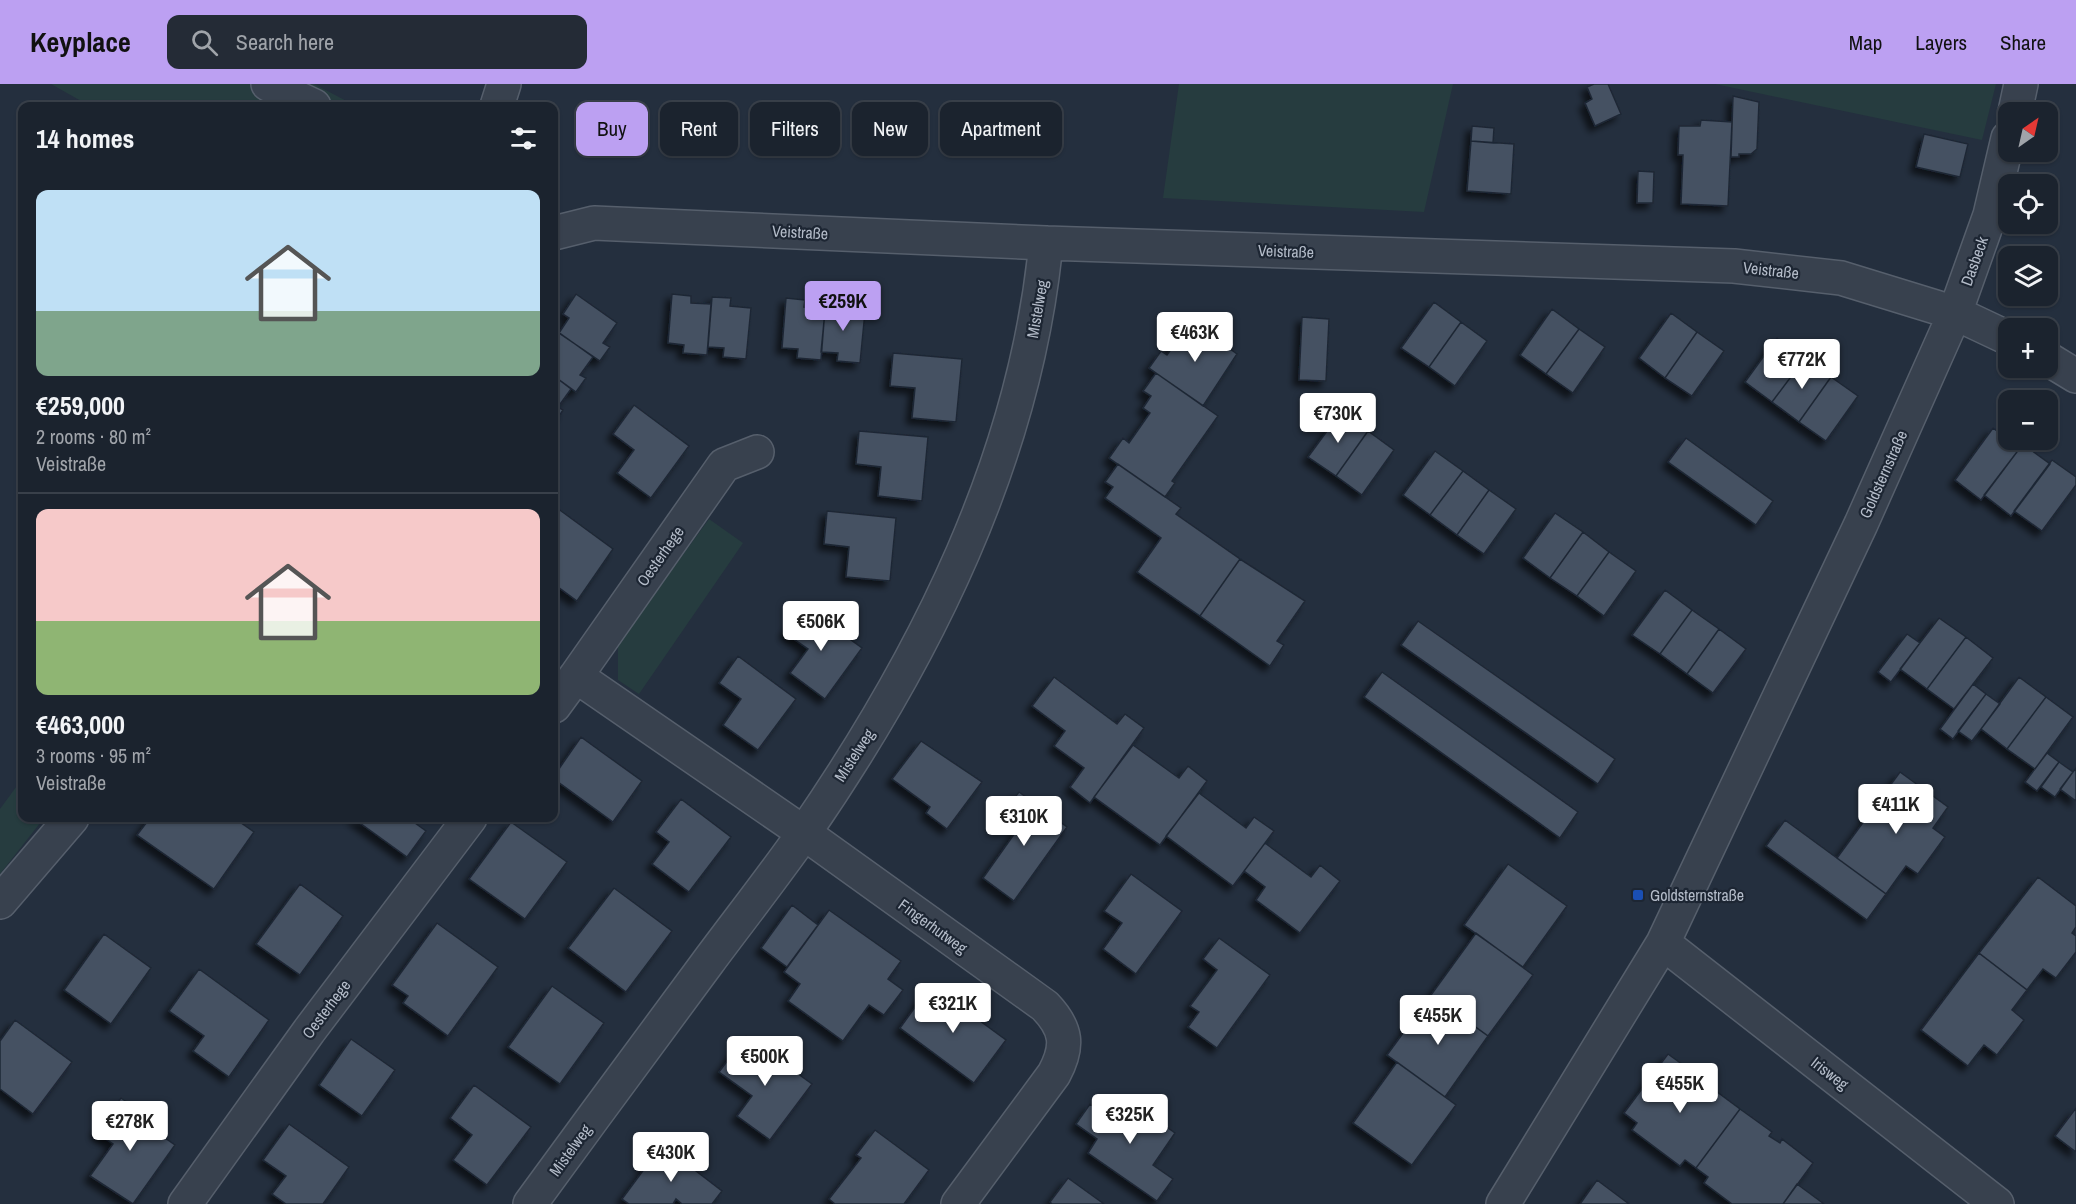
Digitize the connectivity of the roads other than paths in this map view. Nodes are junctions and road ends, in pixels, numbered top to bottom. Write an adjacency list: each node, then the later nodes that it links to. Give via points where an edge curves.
1 (268, 84): 4 (street)
2 (504, 84): 5 (street)
3 (2021, 84): 6 (street)
4 (306, 102)
5 (498, 102)
6 (2017, 102)
7 (2002, 162): 10 (street, Dasbeck, via 1990,215)
8 (558, 232): 9 (street, Veistraße, via 594,223)
9 (1046, 243): 10 (street, Veistraße, via 1734,266 1841,278); 19 (street, Mistelweg, via 1030,354 985,502 959,563 888,703)
10 (1956, 313): 11 (street, Veistraße); 21 (street, Goldsternstraße)
11 (1998, 333)
12 (2058, 365): 13 (street)
13 (2076, 376)
14 (758, 452): 15 (street, Oesterhege, via 724,465)
15 (576, 676): 16 (street, Oesterhege); 19 (street)
16 (558, 701)
17 (69, 822): 20 (street)
18 (467, 822): 22 (street, Oesterhege, via 314,1024)
19 (804, 833): 23 (street, Mistelweg); 24 (street, Fingerhutweg, via 1045,1006 1059,1022 1064,1041 1062,1059 1054,1074)
20 (0, 902)
21 (1663, 943): 25 (street, Goldsternstraße); 26 (street, Irisweg)
22 (185, 1204)
23 (530, 1204)
24 (958, 1204)
25 (1503, 1204)
26 (1997, 1204)

